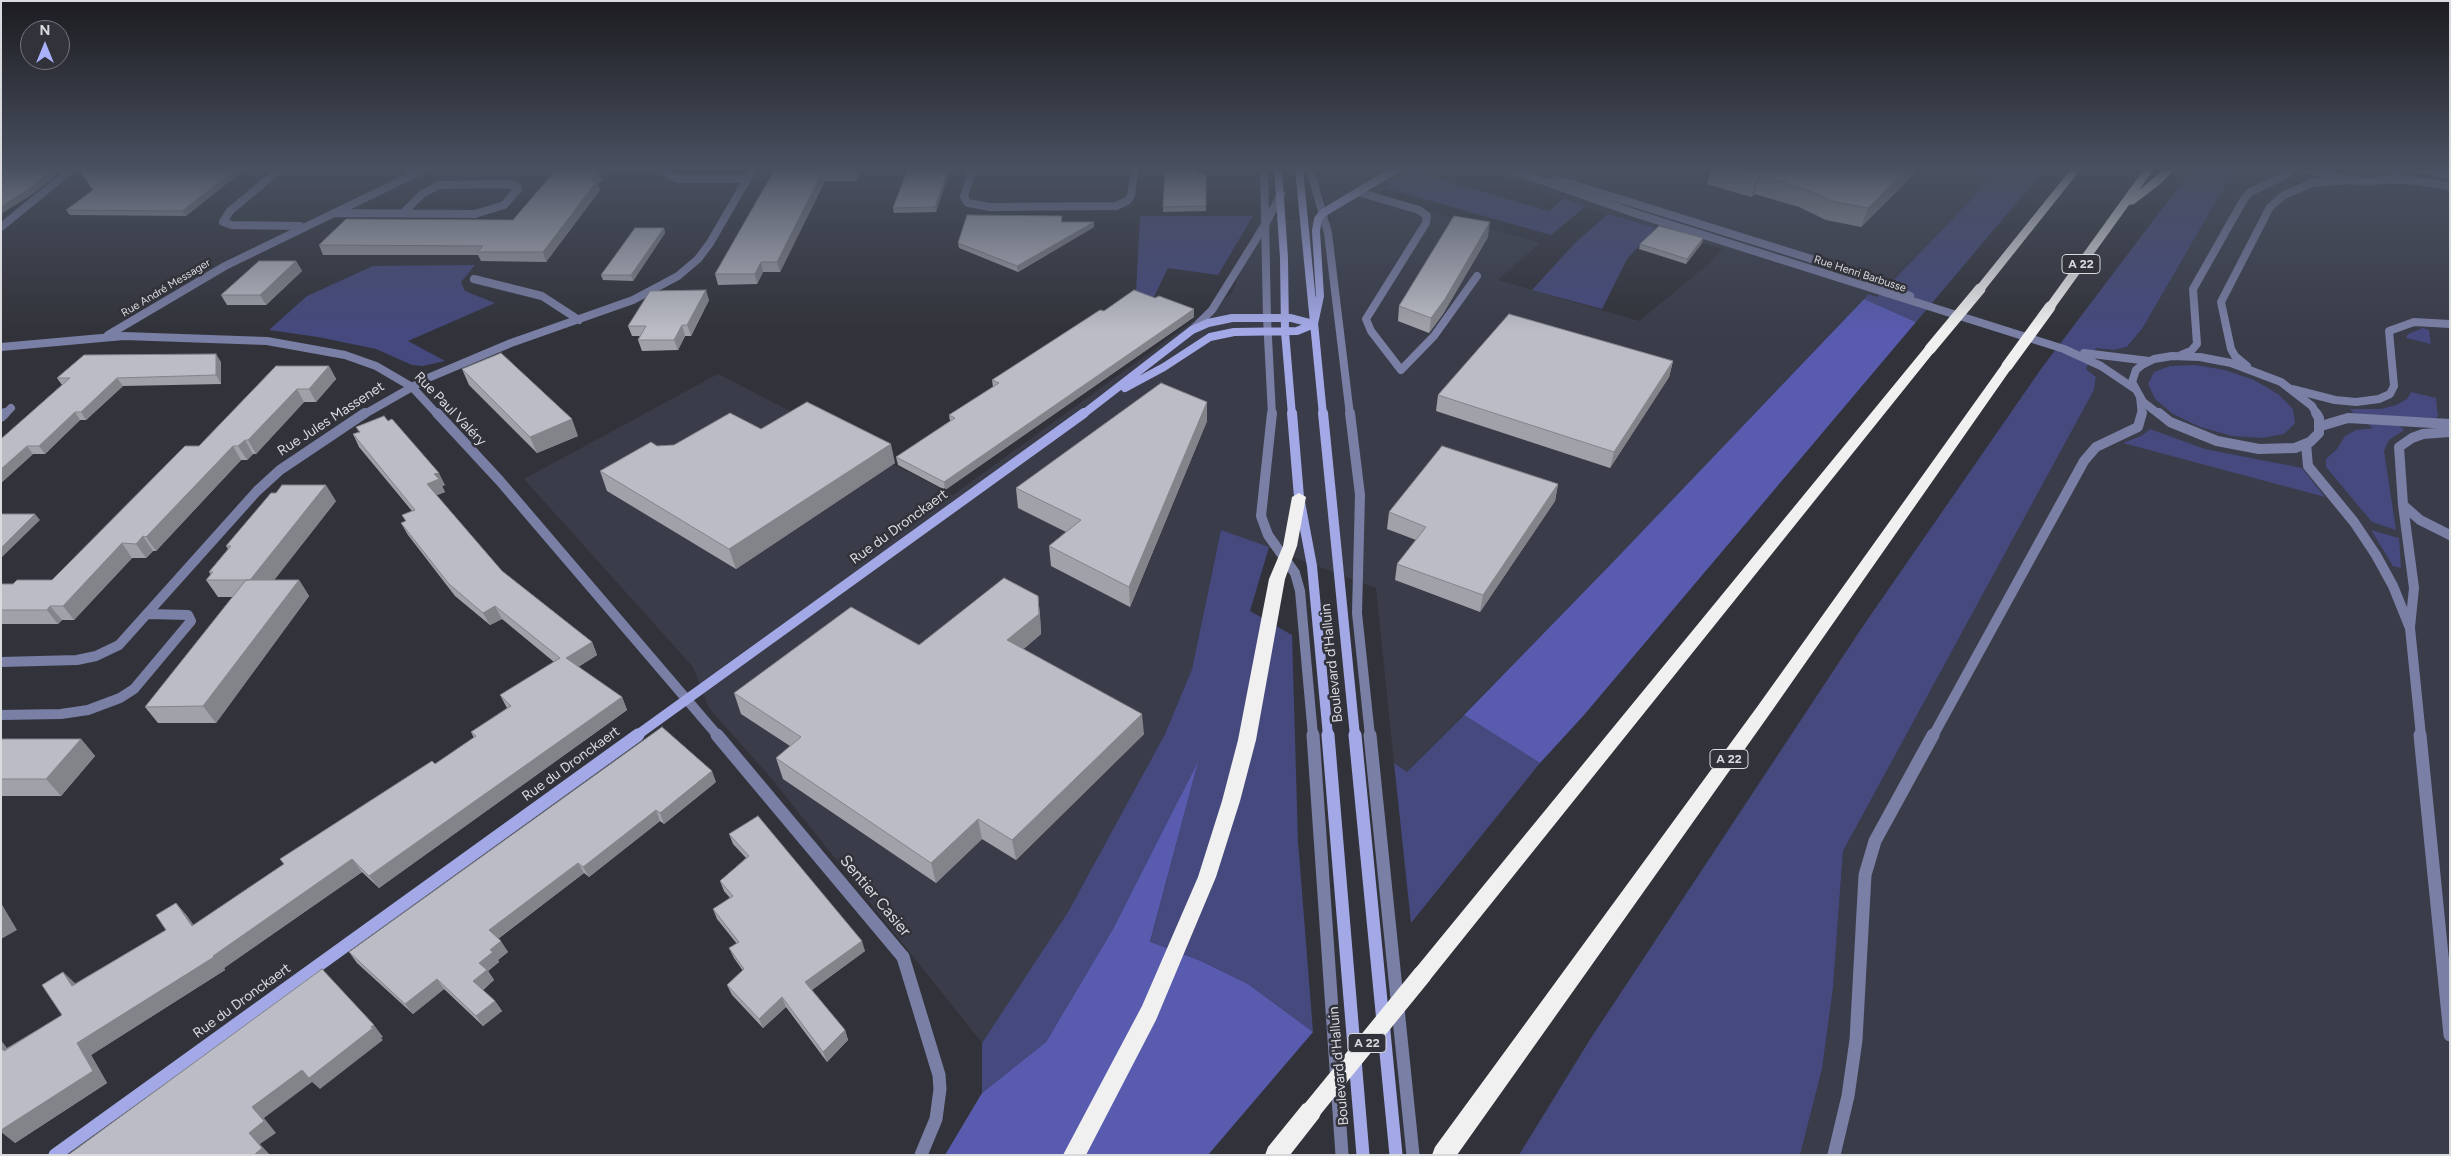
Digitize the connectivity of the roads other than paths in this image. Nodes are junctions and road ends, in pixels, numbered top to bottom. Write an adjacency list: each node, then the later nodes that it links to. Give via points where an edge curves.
1 (226, 223): 16 (street)
2 (310, 223): 16 (street, Rue André Messager)
3 (722, 223): 21 (street, Rue Jules Massenet, via 710,243 689,267 646,295)
4 (1266, 223): 19 (street); 25 (street, via 1212,310)
5 (1282, 223): 20 (main road, Boulevard d'Halluin)
6 (1304, 223): 23 (main road, Boulevard d'Halluin)
7 (1317, 223): 23 (main road, via 1320,296)
8 (1325, 223): 62 (street, via 1360,495 1357,613)
9 (1426, 223): 17 (street, via 1366,319 1371,331 1401,370 1434,336)
10 (1664, 223): 22 (street, Rue Henri Barbusse)
11 (1698, 223): 22 (street, Rue Henri Barbusse, via 1850,271)
12 (2033, 223): 58 (highway, A 22, bridge)
13 (2109, 223): 54 (highway, A 22, bridge)
14 (2230, 223): 31 (street, via 2195,284 2192,298 2197,344)
15 (2263, 223): 33 (street, via 2221,302 2231,349)
16 (304, 226): 28 (street, Rue André Messager, via 208,275)
17 (1477, 276)
18 (474, 279): 21 (street, via 542,296)
19 (1267, 318): 20 (main road, Rue du Dronckaert); 25 (main road, Rue du Dronckaert, via 1225,319); 26 (street)
20 (1285, 318): 23 (main road, Rue du Dronckaert); 27 (main road, Boulevard d'Halluin)
21 (579, 320): 34 (street, Rue Jules Massenet, via 488,352)
22 (1976, 321): 30 (street, Rue Henri Barbusse)
23 (1314, 324): 27 (main road, Rue du Dronckaert, via 1302,330); 61 (main road, Boulevard d'Halluin)
24 (2450, 324): 35 (street, via 2414,322 2389,331 2394,386 2390,394 2380,399 2335,400)
25 (1192, 330): 37 (main road, Rue du Dronckaert)
26 (1267, 332): 27 (main road, Rue du Dronckaert); 37 (main road, Rue du Dronckaert, via 1234,332 1210,337 1164,367); 47 (street, via 1272,417 1261,516 1268,536)
27 (1285, 332): 44 (main road, Boulevard d'Halluin)
28 (107, 336): 29 (street, Rue Paul Valéry); 34 (street, Rue Paul Valéry, via 228,338 307,346 364,360)
29 (1, 347)
30 (2064, 349): 32 (street, Rue Henri Barbusse, via 2101,357); 36 (street, Rue Henri Barbusse, via 2101,366)
31 (2178, 356): 32 (street, Rue Henri Barbusse); 33 (street, via 2215,359)
32 (2149, 361): 36 (street, via 2133,375)
33 (2254, 370): 35 (street)
34 (412, 387): 48 (street, Rue Jules Massenet, via 331,434 280,470 257,491); 51 (street, Rue Paul Valéry, via 500,481)
35 (2292, 389): 41 (street, via 2312,406)
36 (2137, 393): 43 (street, Rue Henri Barbusse, via 2152,410 2170,422 2216,441 2267,450); 63 (street, via 2142,416 2138,427 2096,447 2084,460 1875,841 1865,875 1856,1040 1848,1096)
37 (1104, 399): 51 (main road, Rue du Dronckaert)
38 (12, 408): 39 (street)
39 (1, 417)
40 (2450, 424): 41 (street, via 2348,418)
41 (2321, 426): 43 (street, via 2317,436)
42 (2450, 432): 45 (street, via 2423,434 2399,447)
43 (2306, 444): 49 (street, via 2308,466 2354,522 2376,555)
44 (1299, 497): 47 (highway); 60 (main road, Boulevard d'Halluin, via 1312,566 1320,648)
45 (2403, 505): 46 (street, via 2420,520); 49 (street, via 2414,588)
46 (2450, 535)
47 (1285, 558): 57 (highway, via 1277,579 1247,740 1206,877 1145,1021); 59 (street, via 1298,582 1304,629)
48 (148, 614): 50 (street, Rue Jules Massenet, via 125,639 96,656 65,661); 52 (street, via 188,615 191,621 134,689 88,710)
49 (2410, 628): 53 (street)
50 (1, 662)
51 (687, 699): 55 (main road, Rue du Dronckaert); 56 (street, Sentier Casier, via 903,957 939,1074 936,1119)
52 (1, 715)
53 (2450, 1035)
54 (1445, 1152)
55 (55, 1155)
56 (921, 1155)
57 (1074, 1155)
58 (1276, 1155)
59 (1342, 1155)
60 (1363, 1155)
61 (1396, 1155)
62 (1413, 1155)
63 (1834, 1155)

